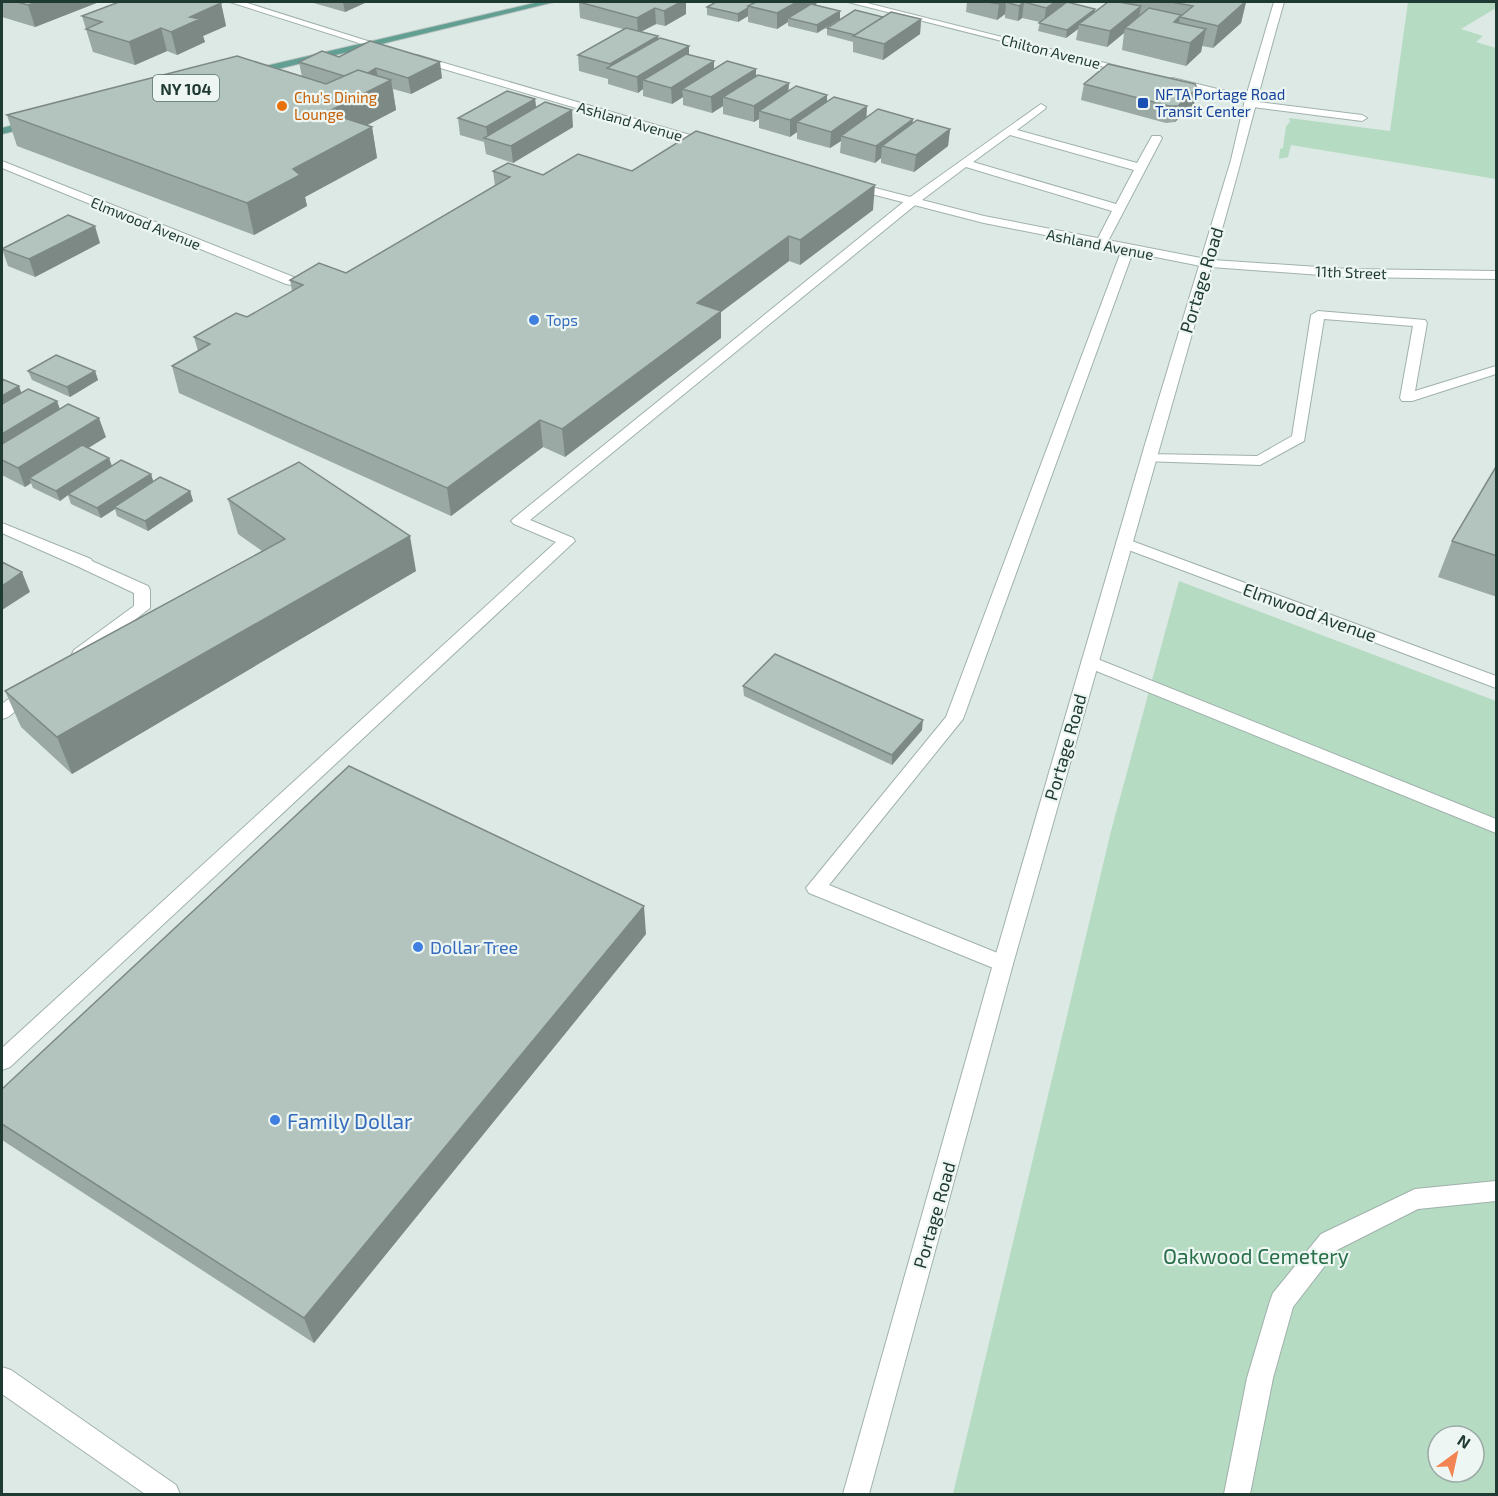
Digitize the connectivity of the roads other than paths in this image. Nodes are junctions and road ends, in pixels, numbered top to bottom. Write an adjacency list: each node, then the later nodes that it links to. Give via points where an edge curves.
1 (235, 2): 6 (street, Ashland Avenue)
2 (549, 2): 6 (main road, NY 104)
3 (853, 2): 5 (street, Chilton Avenue)
4 (1279, 2): 10 (street, Portage Road)
5 (871, 3): 7 (street, Chilton Avenue)
6 (371, 44): 8 (main road, NY 104); 17 (street, Ashland Avenue)
7 (1140, 73)
8 (232, 77)
9 (1163, 78): 10 (street)
10 (1250, 102): 12 (street); 26 (street, Portage Road)
11 (1041, 107): 15 (street)
12 (1362, 118)
13 (48, 120): 14 (main road)
14 (2, 131)
15 (1008, 131): 19 (street); 20 (street)
16 (1156, 138): 20 (street)
17 (727, 149)
18 (2, 164): 28 (street, Elmwood Avenue)
19 (964, 164): 22 (street); 23 (street)
20 (1141, 168): 23 (street)
21 (842, 183): 22 (street, Ashland Avenue)
22 (910, 203): 24 (street, Ashland Avenue); 40 (street, via 519,521 567,541)
23 (1120, 209): 24 (street)
24 (1101, 244): 25 (street, Ashland Avenue)
25 (1128, 249): 26 (street, Ashland Avenue); 39 (street, via 954,719 816,888)
26 (1206, 263): 27 (street, 11th Street, via 1348,273); 30 (street, Portage Road)
27 (1495, 277)
28 (291, 281)
29 (1497, 369): 30 (street, via 1407,398 1420,323 1318,315 1299,438 1260,461)
30 (1148, 458): 32 (street, Portage Road)
31 (2, 528): 34 (street, via 142,590 142,608)
32 (1124, 543): 33 (street, Portage Road); 36 (street, Elmwood Avenue)
33 (1090, 662): 38 (street); 39 (street, Portage Road)
34 (67, 664)
35 (48, 678): 37 (street)
36 (1497, 682)
37 (2, 712)
38 (1497, 826)
39 (1003, 964): 44 (street, Portage Road)
40 (2, 1060)
41 (1497, 1191): 45 (street, via 1414,1199 1329,1242 1282,1301 1260,1378)
42 (2, 1379): 43 (street)
43 (167, 1494)
44 (856, 1494)
45 (1237, 1494)

